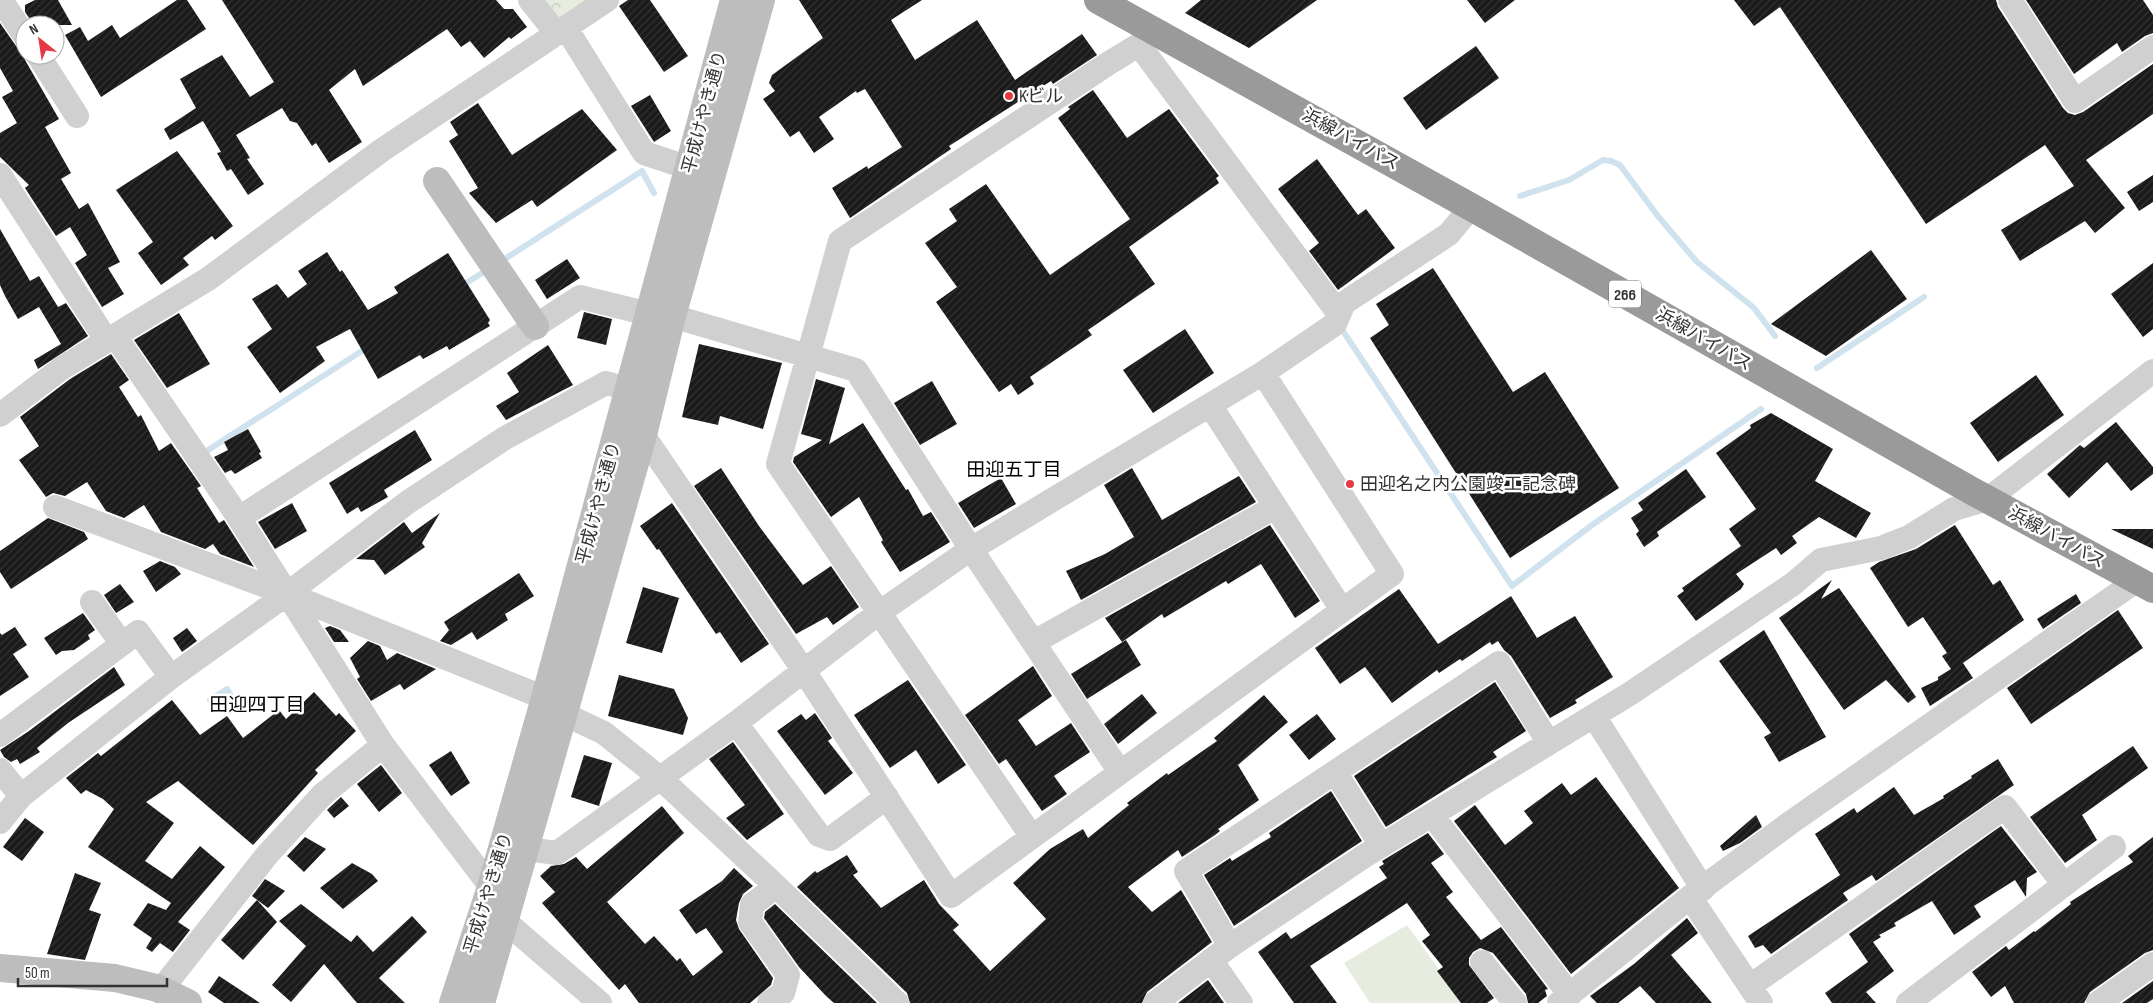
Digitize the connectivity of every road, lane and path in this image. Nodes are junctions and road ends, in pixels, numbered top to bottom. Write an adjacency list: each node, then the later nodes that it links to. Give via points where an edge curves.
1 (530, 0): 9 (street)
2 (607, 0): 9 (street)
3 (734, 0): 14 (street, 平成けやき通り)
4 (761, 0): 19 (street, 平成けやき通り)
5 (1098, 0): 10 (highway, 浜線バイパス / 266)
6 (2010, 0): 11 (street, via 2075,101)
7 (7, 5): 8 (street)
8 (15, 19)
9 (562, 31): 14 (street, via 644,153); 21 (street, via 382,150 208,279)
10 (1149, 38): 17 (highway, 浜線バイパス / 266); 18 (street); 22 (street, via 840,240)
11 (2153, 47)
12 (44, 65): 13 (street)
13 (77, 116)
14 (688, 168): 19 (street, 平成けやき通り)
15 (0, 176): 21 (street)
16 (437, 181): 20 (street)
17 (1471, 207): 18 (street, via 1449,234 1344,303); 29 (highway, 浜線バイパス / 266)
18 (1339, 314): 24 (street, via 1335,324)
19 (661, 315): 20 (street, via 580,297); 22 (street); 25 (street, 平成けやき通り); 28 (street, 平成けやき通り)
20 (534, 326): 32 (street)
21 (111, 338): 27 (street, via 62,368); 32 (street)
22 (808, 356): 33 (street, via 856,370); 38 (street, via 778,464)
23 (2153, 371): 29 (street)
24 (1262, 373): 26 (street); 37 (street, via 1392,574)
25 (629, 389): 35 (street, via 606,383 505,438 408,502); 43 (street, 平成けやき通り)
26 (1210, 405): 31 (street); 33 (street)
27 (1, 413)
28 (643, 435): 41 (street); 43 (street, 平成けやき通り)
29 (1988, 499): 34 (highway, 浜線バイパス / 266); 44 (street, via 1954,509 1910,537 1881,548 1821,560 1793,584)
30 (55, 507): 35 (street)
31 (1275, 507): 37 (street); 39 (street)
32 (238, 518): 35 (street)
33 (971, 550): 38 (street); 39 (street)
34 (2145, 585): 64 (street, via 1790,823)
35 (287, 594): 42 (street); 43 (street); 48 (street)
36 (92, 602): 40 (street)
37 (1342, 610): 50 (street)
38 (880, 612): 41 (street); 57 (street)
39 (1034, 642): 50 (street)
40 (122, 644): 42 (street, via 138,632); 46 (street)
41 (804, 671): 45 (street); 54 (street)
42 (171, 677): 53 (street)
43 (554, 705): 52 (street, via 604,733); 60 (street, 平成けやき通り); 62 (street, 平成けやき通り)
44 (1594, 716): 47 (street); 64 (street)
45 (736, 723): 52 (street); 54 (street, via 819,835 830,839)
46 (0, 735)
47 (1549, 743): 51 (street, via 1499,663); 55 (street)
48 (384, 744): 62 (street); 71 (street, via 322,795 279,842)
49 (0, 770): 53 (street)
50 (1120, 772): 57 (street)
51 (1335, 772): 58 (street); 66 (street, via 1186,871)
52 (660, 778): 60 (street, via 557,853); 63 (street)
53 (21, 796): 56 (street)
54 (887, 798): 57 (street, via 951,896)
55 (1432, 815): 58 (street); 73 (street)
56 (0, 822)
57 (1032, 837)
58 (1381, 845): 66 (street)
59 (2114, 847): 61 (street)
60 (526, 849): 65 (street, 平成けやき通り)
61 (2064, 885): 72 (street, via 2005,807); 83 (street)
62 (491, 886): 75 (street, 平成けやき通り)
63 (776, 886): 78 (street, via 752,905 750,922 788,975 783,994); 79 (street)
64 (1697, 893): 72 (street); 73 (street)
65 (506, 922): 76 (street, 平成けやき通り); 77 (street)
66 (1230, 946): 67 (street)
67 (1211, 960): 80 (street); 81 (street)
68 (1482, 962): 82 (street)
69 (2153, 964): 84 (street)
70 (0, 968): 71 (street, via 115,978)
71 (160, 990): 74 (street)
72 (1756, 994)
73 (1564, 999)
74 (188, 1003)
75 (453, 1003)
76 (481, 1003)
77 (600, 1003)
78 (769, 1003)
79 (897, 1003)
80 (1155, 1003)
81 (1241, 1003)
82 (1516, 1003)
83 (1908, 1003)
84 (2098, 1003)

